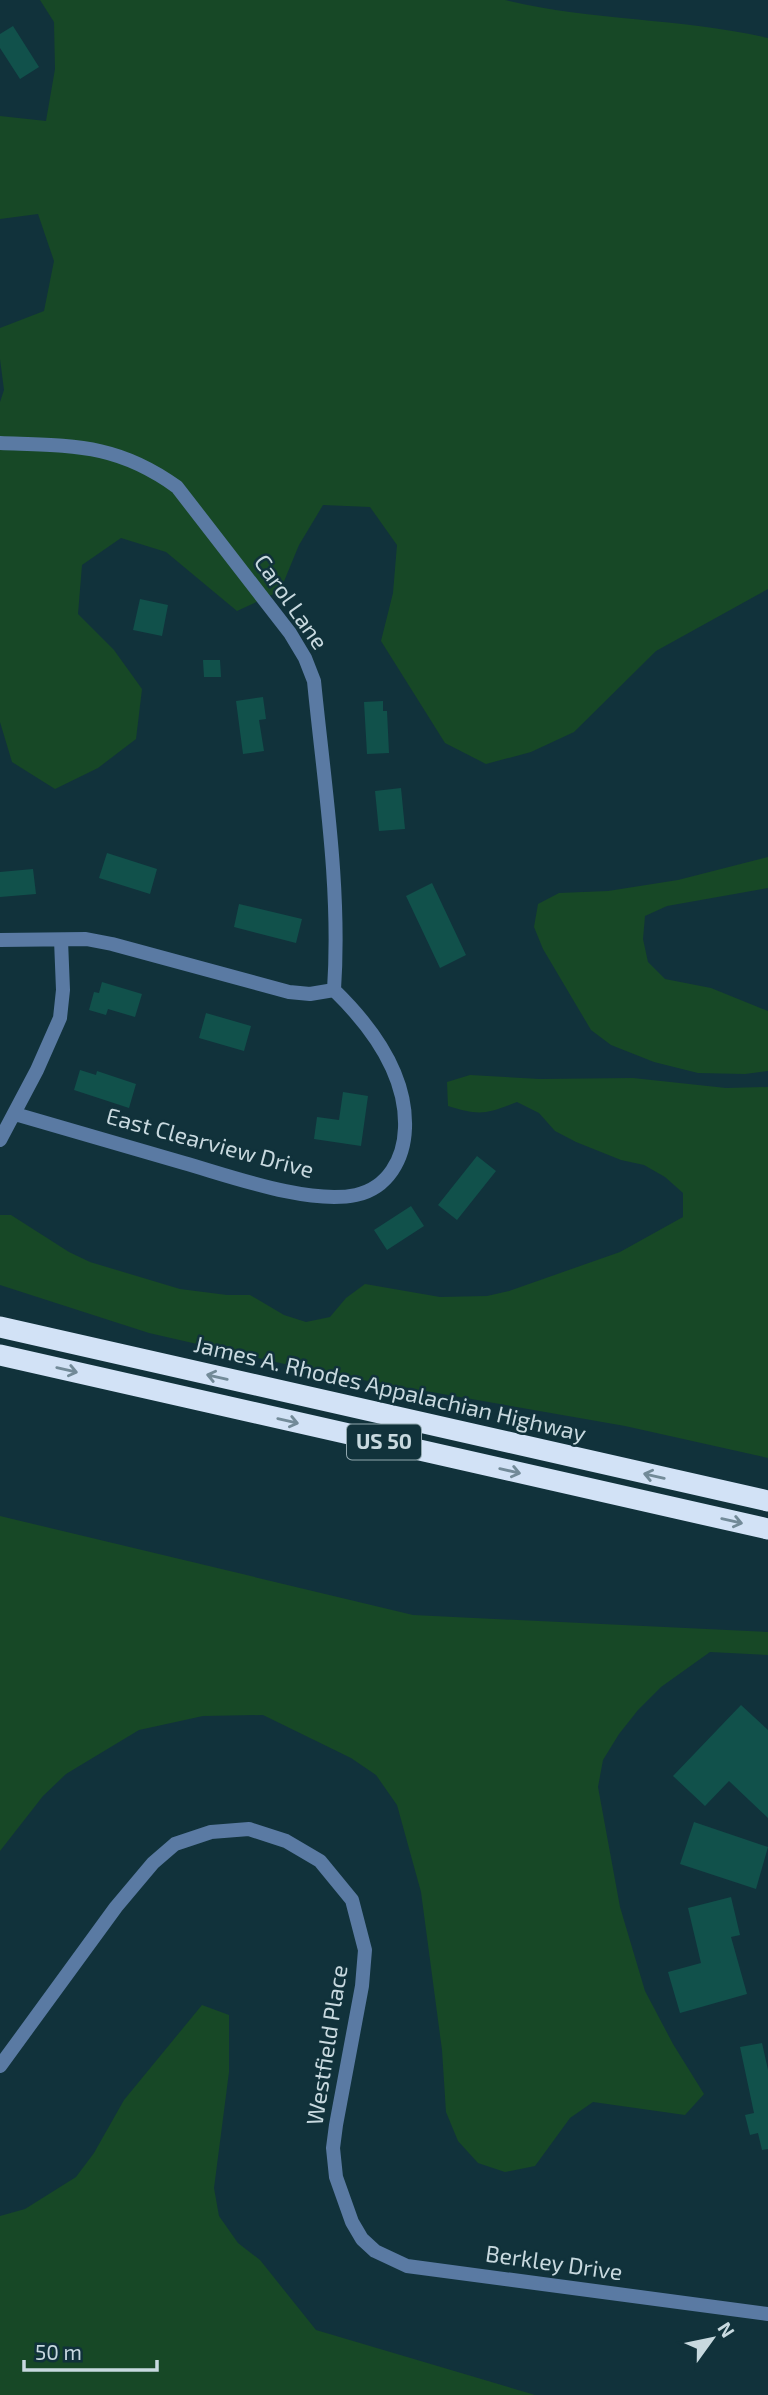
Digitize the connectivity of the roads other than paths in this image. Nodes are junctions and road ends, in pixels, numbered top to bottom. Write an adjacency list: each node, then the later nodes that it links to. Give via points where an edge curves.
1 (0, 443): 4 (street, Carol Lane, via 102,450 154,470 177,487 305,657 314,681 333,865)
2 (0, 940): 3 (street)
3 (61, 940): 4 (street, via 112,944 289,992); 5 (street, via 60,1018)
4 (334, 990): 5 (street, East Clearview Drive, via 379,1045 395,1073 405,1109 400,1158 373,1189 336,1197 254,1183)
5 (15, 1114): 6 (street)
6 (0, 1140)
7 (0, 1327): 9 (highway, James A. Rhodes Appalachian Highway / US 50, one-way to 7)
8 (0, 1355): 10 (highway, US 50, one-way to 10)
9 (768, 1502)
10 (768, 1529)
11 (0, 2066): 12 (street, Westfield Place, via 117,1907 153,1863 176,1844 211,1832 249,1829 286,1841 320,1861 352,1900 365,1950 333,2148 336,2177)
12 (352, 2222): 13 (street, Berkley Drive, via 374,2251 407,2266)
13 (768, 2314)

